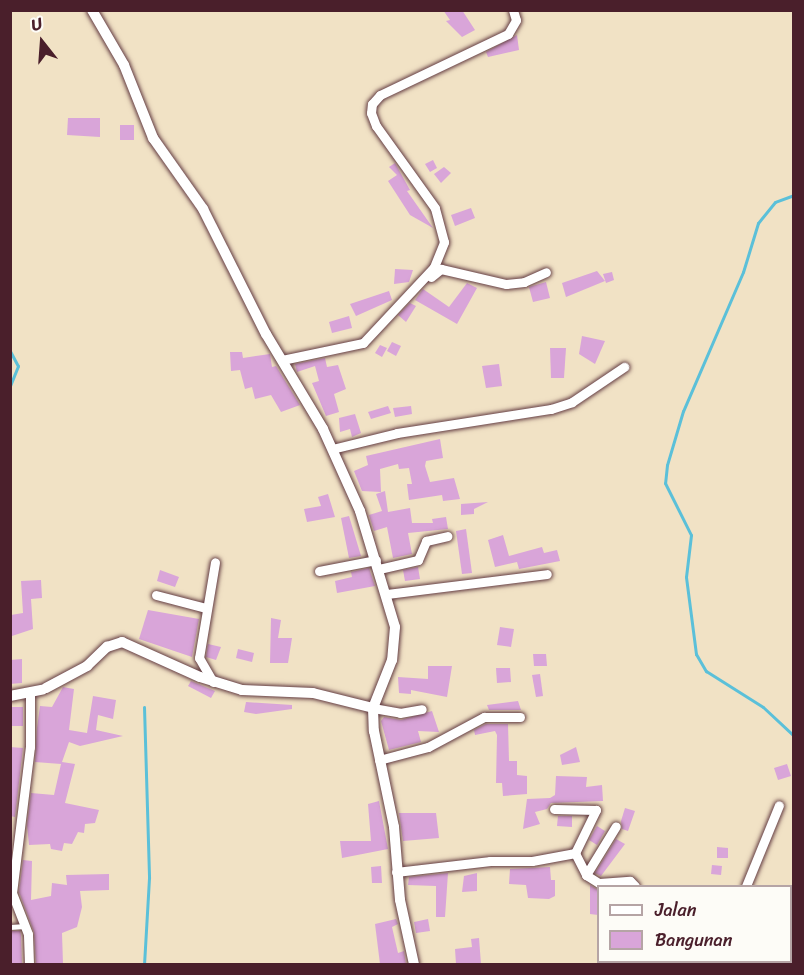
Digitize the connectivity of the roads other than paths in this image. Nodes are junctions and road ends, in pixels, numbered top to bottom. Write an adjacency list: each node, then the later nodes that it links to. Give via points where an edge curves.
1 (92, 10): 5 (street, via 124,65 153,138 203,209)
2 (513, 10): 4 (street, via 516,20 508,34 380,95 372,104 376,126 435,208 444,242)
3 (546, 272): 4 (street, via 524,282 506,284 441,269)
4 (424, 280): 5 (street, via 363,343)
5 (282, 360): 7 (street)
6 (624, 367): 7 (street, via 572,402 551,409 397,433)
7 (332, 449): 10 (street)
8 (447, 537): 10 (street, via 426,541 418,560)
9 (215, 562): 15 (street)
10 (378, 565): 11 (street); 13 (street)
11 (319, 571)
12 (547, 574): 13 (street)
13 (387, 594): 19 (street, via 396,641)
14 (156, 595): 15 (street)
15 (206, 608): 16 (street, via 199,658)
16 (213, 682): 17 (street, via 122,642 107,647 87,666); 19 (street, via 242,690 327,695)
17 (30, 694): 18 (street); 31 (street, via 30,747 12,893)
18 (10, 696)
19 (373, 708): 20 (street, via 400,713); 22 (street)
20 (422, 709)
21 (520, 717): 22 (street, via 484,717 428,747)
22 (380, 760): 27 (street, via 394,827)
23 (779, 805): 30 (street)
24 (554, 809): 26 (street, via 597,810)
25 (616, 826): 28 (street)
26 (575, 853): 27 (street, via 532,861 490,861); 28 (street)
27 (396, 872): 34 (street)
28 (586, 875): 29 (street, via 598,883 630,881)
29 (634, 885)
30 (746, 885)
31 (25, 926): 32 (lane); 33 (street)
32 (10, 927)
33 (29, 964)
34 (414, 964)

